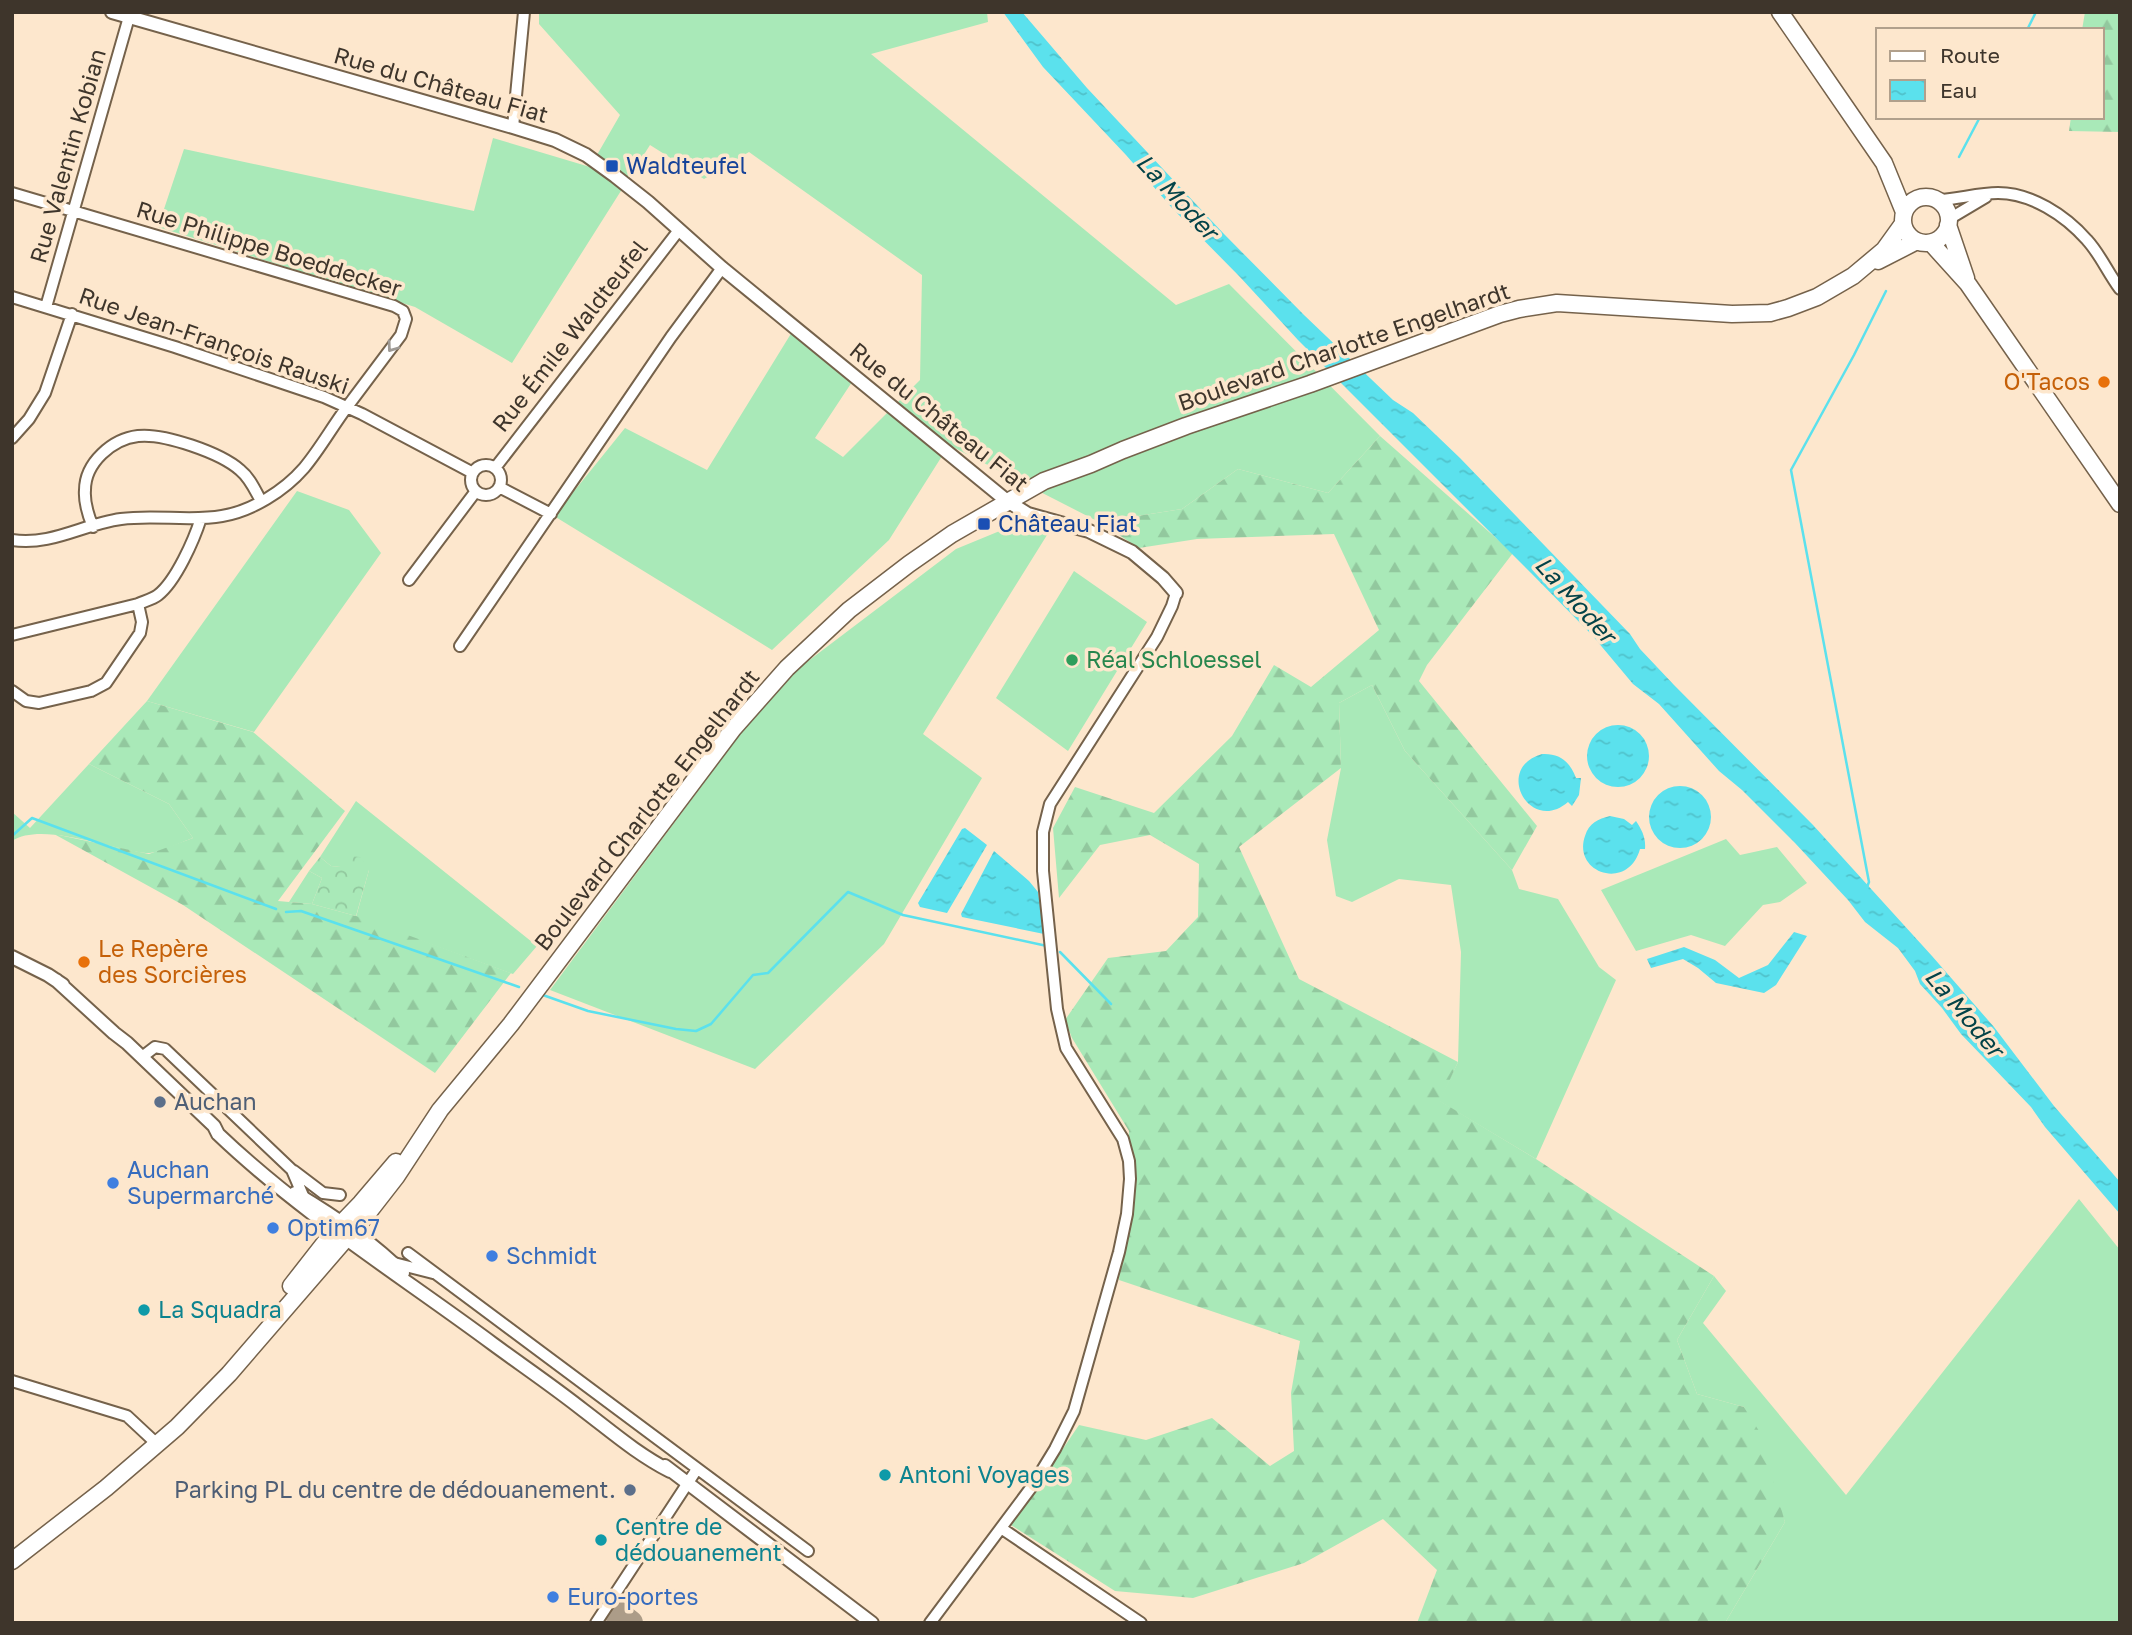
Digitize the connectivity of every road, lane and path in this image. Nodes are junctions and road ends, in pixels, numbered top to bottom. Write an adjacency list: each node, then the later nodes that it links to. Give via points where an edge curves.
1 (112, 12): 4 (street, Rue du Château Fiat)
2 (524, 12): 5 (street)
3 (1780, 12): 6 (main road)
4 (129, 17): 5 (street, Rue du Château Fiat); 10 (street, Rue Valentin Kobian)
5 (513, 127): 13 (street, Rue du Château Fiat, via 586,155)
6 (1884, 163): 9 (main road, via 1908,186); 11 (main road)
7 (12, 193): 10 (street, Rue Philippe Boeddecker)
8 (1995, 193): 9 (street); 12 (street); 18 (street, via 2032,201 2063,218 2088,240)
9 (1932, 199): 11 (main road, via 1912,201); 12 (main road, via 1944,205)
10 (73, 211): 20 (street, Rue Valentin Kobian); 22 (street, Rue Philippe Boeddecker, one-way to 22, via 400,309 406,319 403,331)
11 (1903, 218): 14 (main road, via 1910,237); 15 (main road, Boulevard Charlotte Engelhardt, via 1884,250)
12 (1949, 222): 14 (main road, via 1942,237); 17 (main road)
13 (679, 230): 16 (street, Rue du Château Fiat); 24 (street, Rue Émile Waldteufel)
14 (1924, 242): 15 (main road, Boulevard Charlotte Engelhardt); 17 (main road)
15 (1866, 266): 29 (main road, Boulevard Charlotte Engelhardt, via 1817,297 1770,313 1578,303 1500,314 1123,450 1072,462)
16 (722, 268): 29 (street, Rue du Château Fiat); 31 (street)
17 (1968, 284): 30 (main road)
18 (2120, 289)
19 (12, 297): 20 (street, Rue Jean-François Rauski)
20 (47, 307): 21 (street, Rue Jean-François Rauski)
21 (72, 314): 22 (street, Rue Jean-François Rauski); 23 (street, via 45,393)
22 (347, 407): 25 (street, Rue Jean-François Rauski); 28 (street, via 303,469)
23 (12, 438)
24 (495, 468): 25 (street, via 481,466); 26 (street)
25 (473, 473): 27 (street, via 471,483)
26 (499, 487): 27 (street, via 489,495); 31 (street)
27 (476, 491): 35 (street)
28 (261, 501): 32 (street, via 224,516); 33 (street, via 242,472 227,460 200,448 138,436 116,442 88,473 85,489)
29 (1007, 501): 36 (street, Rue du Château Fiat, via 1028,514 1089,531 1132,552); 47 (main road, Boulevard Charlotte Engelhardt, via 952,534 867,596 763,694 512,1024)
30 (2120, 504)
31 (551, 514): 39 (street)
32 (201, 518): 33 (street, via 144,516); 37 (street, via 194,541 165,589)
33 (93, 527): 34 (street, via 52,539)
34 (12, 540)
35 (410, 580)
36 (1176, 593): 56 (street, Rue du Château Fiat, via 1157,637 1045,817 1043,872 1057,1009 1066,1048 1123,1139 1130,1179 1119,1252 1074,1411 1055,1449)
37 (138, 604): 38 (street); 40 (street, via 140,633 106,683 39,703)
38 (12, 635)
39 (460, 646)
40 (12, 691)
41 (12, 957): 42 (street, via 56,980 100,1013)
42 (142, 1057): 43 (street); 44 (street, via 155,1047 165,1049)
43 (214, 1126): 46 (street); 47 (street, via 276,1187)
44 (292, 1170): 45 (street, via 323,1193); 46 (street)
45 (340, 1195)
46 (304, 1199): 47 (street, via 324,1209)
47 (343, 1231): 49 (street); 51 (street); 53 (main road, Boulevard Charlotte Engelhardt, via 255,1345)
48 (408, 1253): 50 (street)
49 (393, 1263): 50 (street); 51 (street)
50 (435, 1274): 54 (street)
51 (420, 1290): 55 (street, via 639,1454)
52 (12, 1381): 53 (street, via 127,1416)
53 (157, 1444): 58 (main road, Boulevard Charlotte Engelhardt)
54 (697, 1469): 55 (street); 57 (street)
55 (687, 1483): 59 (street); 60 (street)
56 (1001, 1528): 61 (street, Rue du Château Fiat); 62 (street)
57 (807, 1551)
58 (12, 1561)
59 (596, 1623)
60 (872, 1623)
61 (930, 1623)
62 (1141, 1623)

